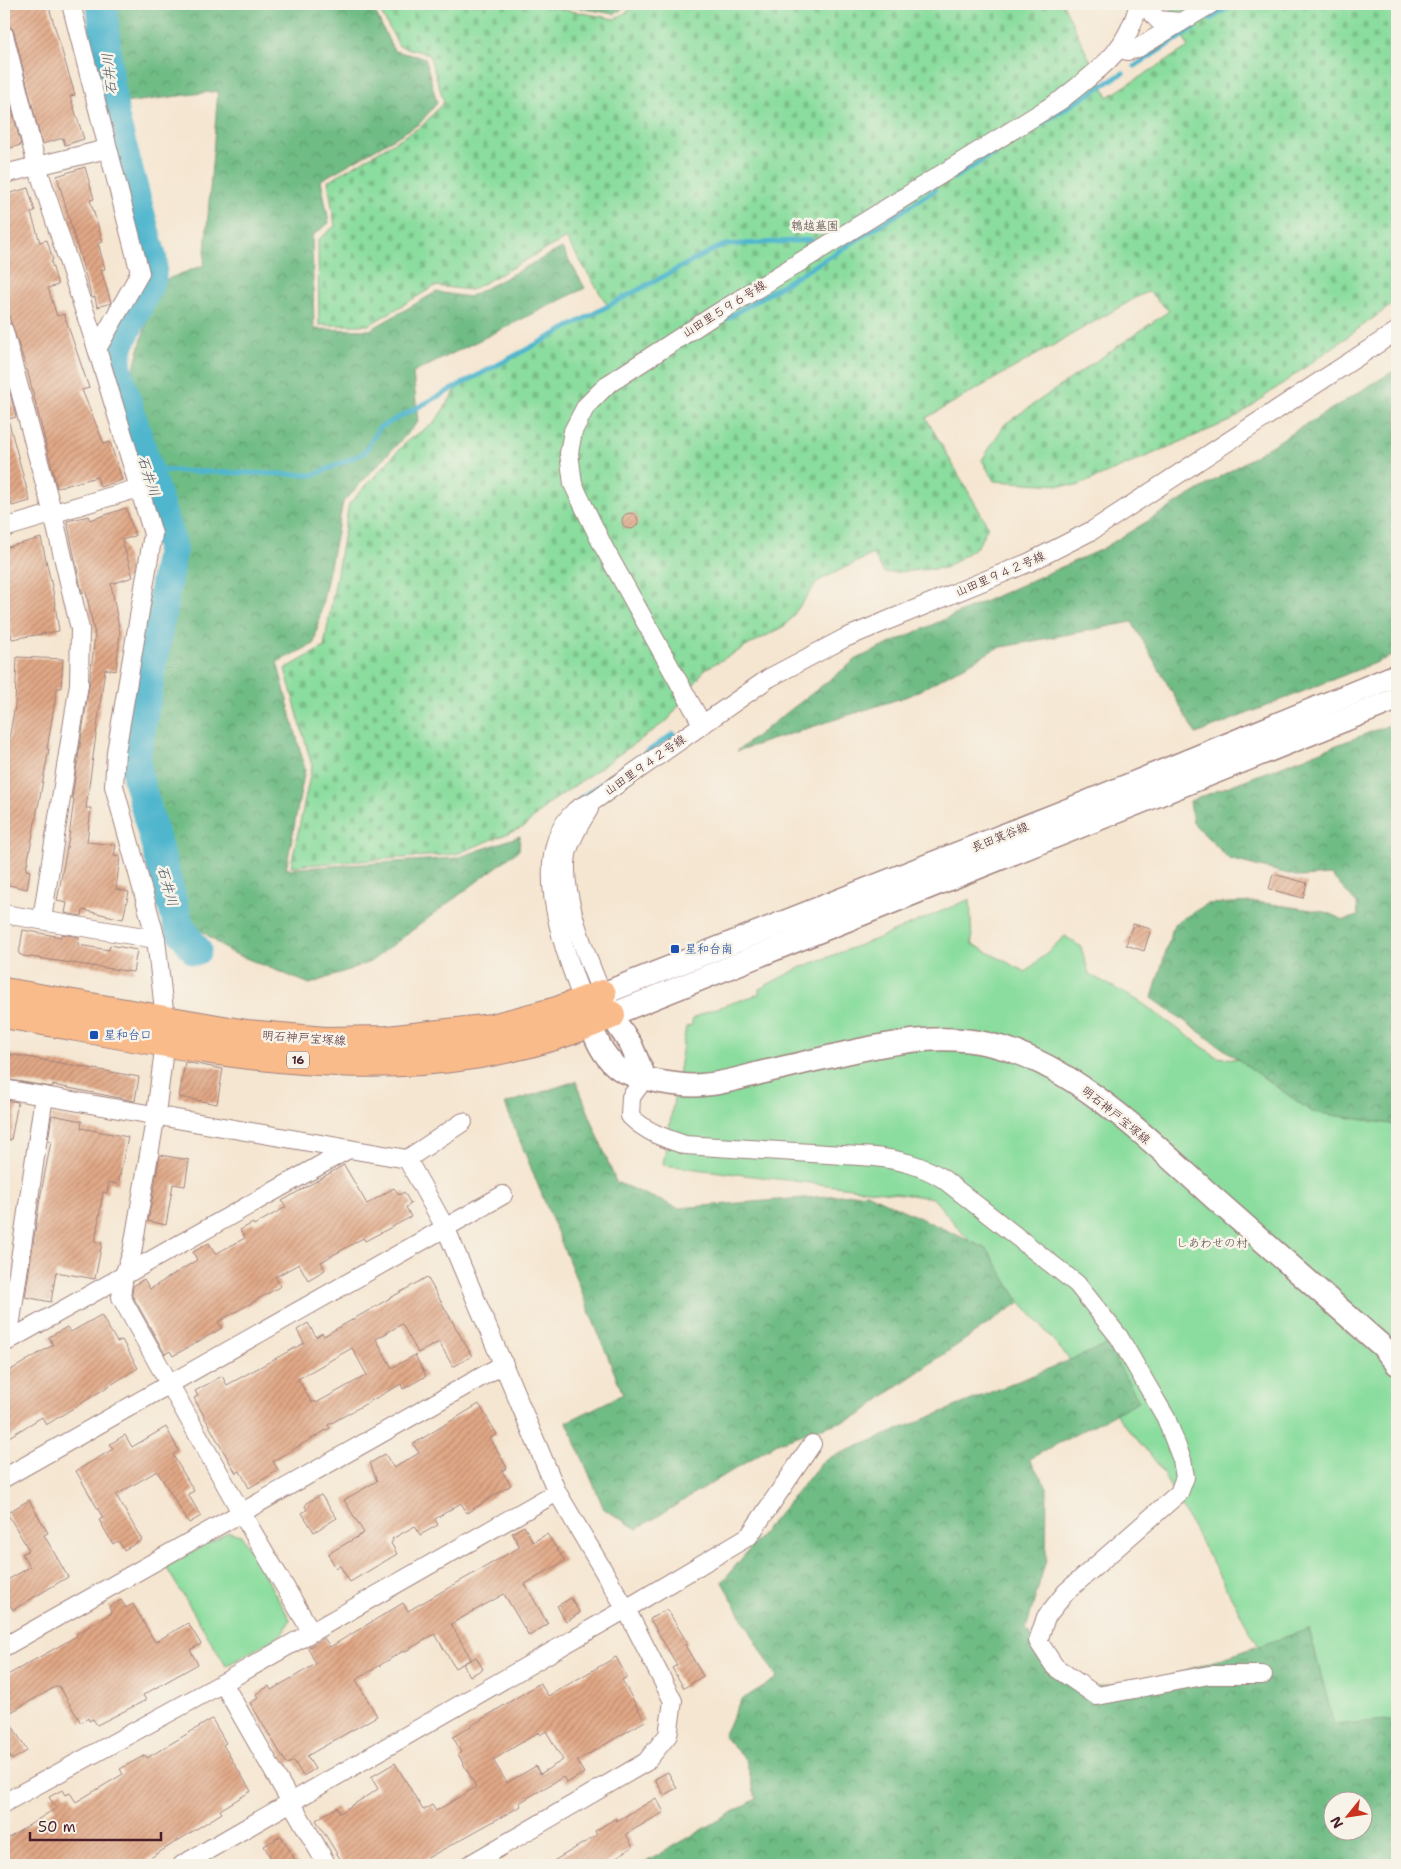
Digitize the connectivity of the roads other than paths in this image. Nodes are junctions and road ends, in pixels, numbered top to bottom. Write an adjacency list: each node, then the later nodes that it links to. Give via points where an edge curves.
1 (70, 4): 8 (street)
2 (1139, 4): 7 (street, 山田里５９６号線, via 1126,41)
3 (1144, 4): 5 (street, via 1158,20)
4 (1211, 4): 5 (street)
5 (1181, 22): 7 (street, via 1138,48)
6 (4, 35): 9 (street)
7 (1119, 49): 19 (street, 山田里５９６号線, via 1061,100 696,327 606,385 586,406 573,431 569,453 573,484 603,546)
8 (106, 149): 9 (street); 13 (street, via 140,273)
9 (38, 166): 10 (street); 13 (street)
10 (4, 174)
11 (4, 331): 15 (street)
12 (1397, 332): 19 (street, 山田里９４２号線, via 1068,545 846,638 769,678)
13 (97, 349): 14 (street)
14 (139, 488): 15 (street); 22 (street, via 154,534 116,752 114,786)
15 (53, 514): 16 (street); 21 (street, via 80,629 79,684)
16 (4, 528)
17 (1397, 675): 24 (street, 長田箕谷線)
18 (1397, 699): 24 (street, 長田箕谷線)
19 (702, 724): 24 (street, 山田里９４２号線, via 576,810 564,824 552,867 552,897 561,935)
20 (4, 914): 21 (street)
21 (42, 920): 22 (street)
22 (156, 939): 26 (street)
23 (4, 992): 26 (main road, 明石神戸宝塚線 / 16)
24 (596, 1008): 26 (main road, 明石神戸宝塚線 / 16, via 496,1052 387,1064 244,1055); 27 (street, 明石神戸宝塚線, via 605,1052 622,1070)
25 (4, 1014): 26 (main road, 明石神戸宝塚線 / 16)
26 (165, 1030): 30 (street)
27 (645, 1078): 39 (street, 明石神戸宝塚線, via 702,1085 900,1043 934,1039 988,1044 1035,1060 1088,1090 1382,1346); 48 (street, via 631,1097 630,1116 640,1127 658,1136 685,1145 875,1157 925,1168 1077,1284 1119,1337 1166,1418 1185,1477 1179,1493 1066,1592 1046,1617 1038,1641 1055,1668 1097,1696 1208,1675)
28 (4, 1090): 29 (street)
29 (44, 1096): 30 (street); 37 (street)
30 (156, 1114): 32 (street); 36 (street, via 132,1253)
31 (463, 1122): 33 (street)
32 (347, 1150): 33 (street); 36 (street)
33 (407, 1159): 35 (street)
34 (503, 1195): 35 (street)
35 (446, 1229): 38 (street); 40 (street)
36 (124, 1275): 37 (street); 40 (street, via 121,1297)
37 (6, 1342)
38 (504, 1364): 43 (street); 44 (street)
39 (1397, 1364)
40 (170, 1384): 42 (street); 44 (street)
41 (812, 1444): 45 (street, via 749,1536)
42 (4, 1478)
43 (557, 1492): 45 (street); 46 (street)
44 (242, 1514): 46 (street); 47 (street)
45 (626, 1609): 51 (street); 54 (street, via 673,1701 668,1735 646,1762)
46 (310, 1631): 49 (street)
47 (4, 1647)
48 (1263, 1675)
49 (222, 1683): 50 (street); 51 (street)
50 (4, 1803)
51 (291, 1803): 52 (street); 53 (street)
52 (182, 1865)
53 (327, 1865)
54 (469, 1865)

